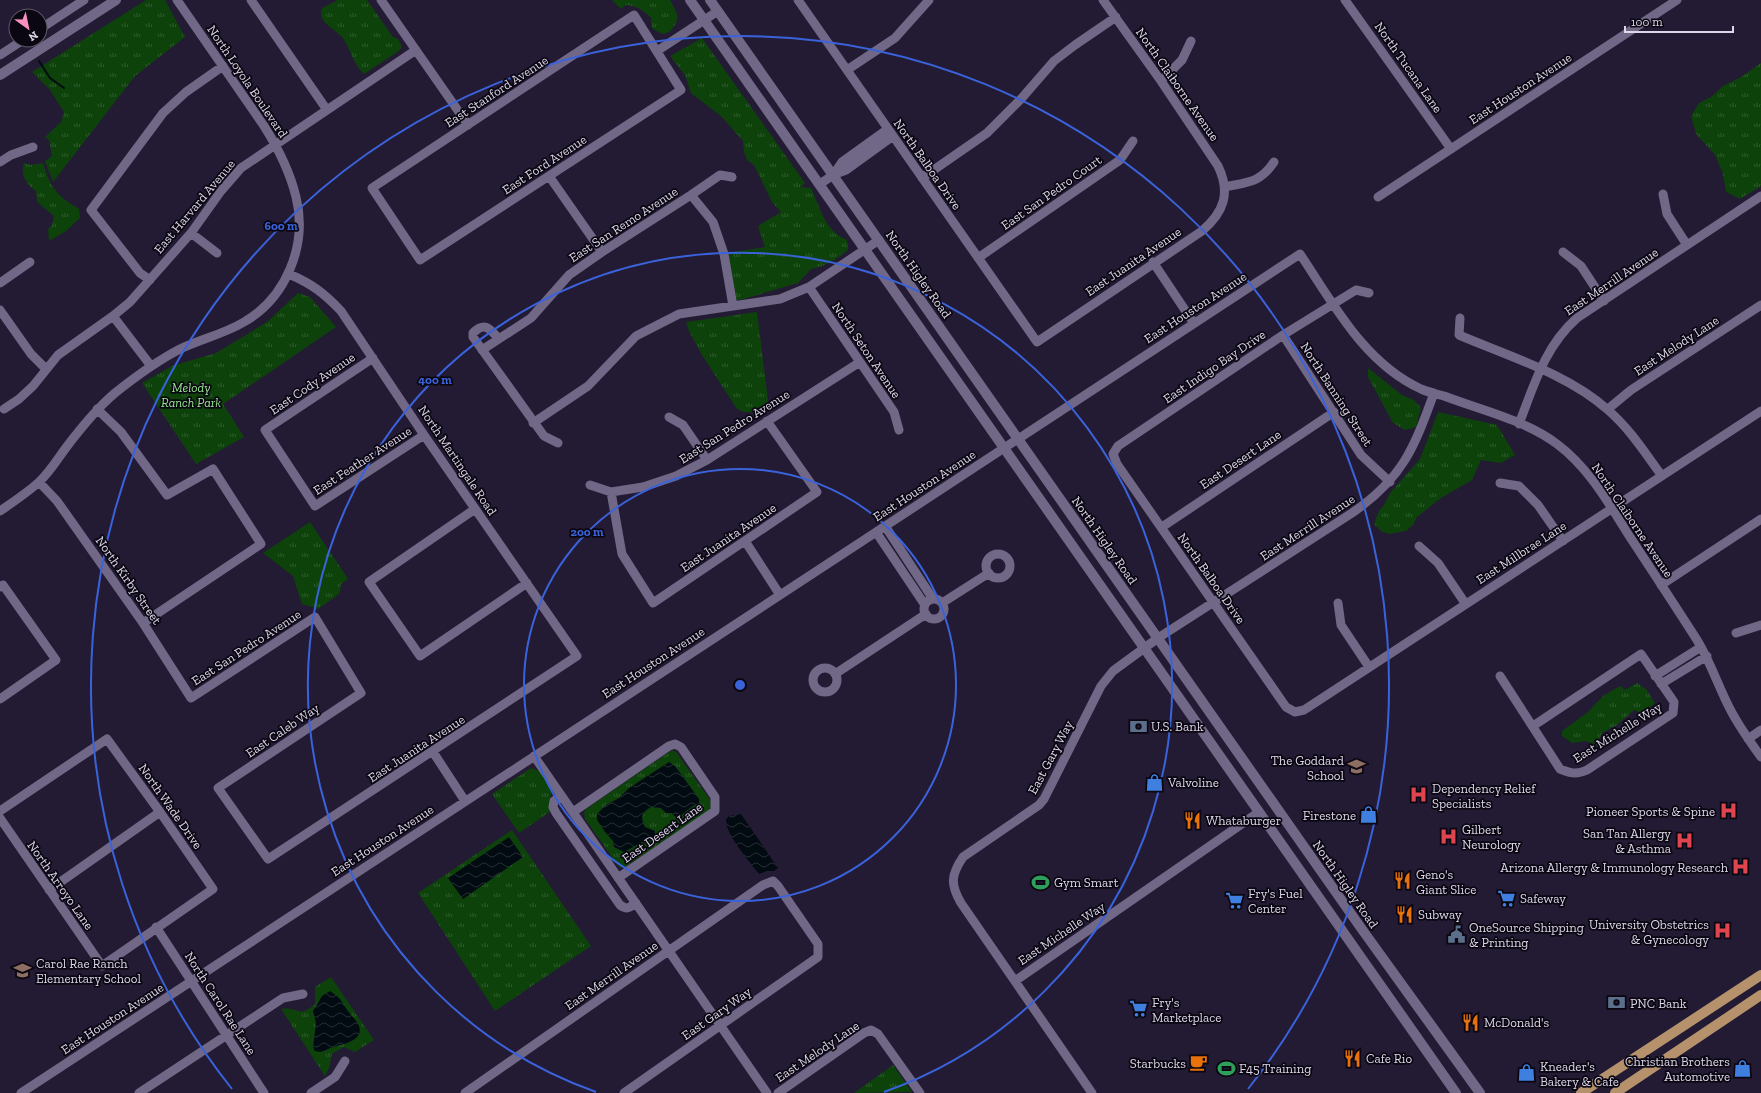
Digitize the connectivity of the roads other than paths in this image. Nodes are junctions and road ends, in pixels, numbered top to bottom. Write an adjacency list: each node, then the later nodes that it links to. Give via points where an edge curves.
1 (84, 0): 16 (street)
2 (116, 0): 24 (main road)
3 (177, 0): 22 (street, North Loyola Boulevard)
4 (251, 0): 26 (street)
5 (381, 0): 19 (street)
6 (690, 0): 15 (main road, North Higley Road)
7 (710, 0): 13 (main road, North Higley Road)
8 (798, 0): 23 (street, North Balboa Drive)
9 (929, 0): 23 (street, via 895,38)
10 (1103, 0): 14 (street, North Claiborne Avenue)
11 (1345, 0): 32 (street, North Tucana Lane)
12 (1677, 0): 32 (street, East Houston Avenue)
13 (718, 11): 15 (street); 35 (main road, North Higley Road)
14 (1116, 17): 25 (street, North Claiborne Avenue); 38 (street, via 1054,61 987,133)
15 (704, 20): 20 (street); 39 (main road, North Higley Road)
16 (48, 24)
17 (1191, 41): 25 (street, via 1182,60)
18 (11, 48): 21 (street)
19 (416, 50): 26 (street, East Harvard Avenue); 27 (street)
20 (657, 51): 27 (street, East Stanford Avenue, via 634,15); 36 (street, East Ford Avenue, via 681,90)
21 (0, 55)
22 (223, 66): 30 (street, North Loyola Boulevard); 58 (street, via 163,112 91,210 140,273)
23 (847, 70): 28 (street, North Balboa Drive)
24 (0, 75)
25 (1161, 81): 40 (street, North Claiborne Avenue, via 1218,166)
26 (327, 110): 30 (street, East Harvard Avenue)
27 (468, 125): 54 (street, East Stanford Avenue, via 372,188)
28 (891, 133): 35 (street, via 842,162); 38 (street, North Balboa Drive)
29 (1133, 141): 53 (street, East San Pedro Court, via 1120,160)
30 (275, 144): 45 (street, East Harvard Avenue, via 240,168); 57 (street, North Loyola Boulevard, via 294,189 299,213 297,245)
31 (33, 147): 33 (street)
32 (1451, 149): 43 (street, East Houston Avenue)
33 (0, 162)
34 (1274, 162): 40 (street, via 1267,173 1258,179)
35 (833, 175): 39 (street); 46 (main road, North Higley Road)
36 (549, 176): 49 (street); 54 (street, East Ford Avenue)
37 (732, 177): 42 (street, East San Remo Avenue, via 720,175)
38 (922, 178): 53 (street, North Balboa Drive)
39 (820, 184): 48 (main road, North Higley Road)
40 (1225, 187): 56 (street, East Juanita Avenue, via 1220,211 1212,222)
41 (1663, 194): 47 (street, via 1667,214)
42 (692, 195): 49 (street, East San Remo Avenue); 65 (street, via 713,222 724,254)
43 (1378, 196)
44 (1761, 196): 47 (street, East Merrill Avenue)
45 (191, 233): 51 (street); 58 (street, East Harvard Avenue)
46 (879, 240): 48 (street); 91 (main road, North Higley Road)
47 (1687, 245): 62 (street, East Merrill Avenue)
48 (865, 249): 60 (street); 93 (main road, North Higley Road)
49 (602, 252): 71 (street, East San Remo Avenue, via 569,276 532,318)
50 (1563, 252): 62 (street, via 1581,266)
51 (217, 253)
52 (1300, 254): 63 (street, North Claiborne Avenue); 69 (street, East Houston Avenue)
53 (978, 258): 72 (street, North Balboa Drive)
54 (420, 260)
55 (30, 262): 59 (street)
56 (1153, 262): 69 (street); 72 (street, East Juanita Avenue)
57 (289, 274): 74 (street, North Martingale Road, via 309,282 341,310); 76 (street, North Loyola Boulevard, via 272,299 249,319 180,349)
58 (150, 280): 67 (street, East Harvard Avenue)
59 (0, 283)
60 (809, 287): 65 (street, via 780,299); 75 (street, North Seton Avenue)
61 (1369, 293): 63 (street, East Indigo Bay Drive, via 1356,290)
62 (1604, 300): 78 (street, East Merrill Avenue, via 1567,327 1550,349)
63 (1334, 304): 70 (street, East Indigo Bay Drive); 79 (street, North Claiborne Avenue, via 1364,346 1384,366 1422,389)
64 (1761, 305): 81 (street, East Melody Lane, via 1631,390)
65 (733, 306): 87 (street, via 679,314 636,336 588,386)
66 (0, 310): 77 (street, via 31,354)
67 (113, 316): 76 (street); 77 (street, East Harvard Avenue, via 58,355)
68 (1460, 318): 78 (street, via 1459,335)
69 (1193, 322): 91 (street, East Houston Avenue)
70 (1283, 335): 84 (street, North Banning Street); 94 (street, East Indigo Bay Drive, via 1118,446)
71 (499, 339): 73 (street, East San Remo Avenue); 73 (street, via 490,328 478,328 473,336)
72 (1037, 342)
73 (482, 350): 87 (street)
74 (373, 358): 90 (street, North Martingale Road); 102 (street, East Cody Avenue, via 265,430)
75 (860, 362): 86 (street, East San Pedro Avenue); 89 (street, North Seton Avenue, via 894,412)
76 (151, 366): 80 (street, North Loyola Boulevard)
77 (46, 369): 82 (street, East Harvard Avenue, via 33,386)
78 (1540, 369): 81 (street, via 1573,384); 88 (street, East Merrill Avenue)
79 (1434, 393): 88 (street, North Claiborne Avenue); 98 (street, East Merrill Avenue, via 1412,449)
80 (97, 409): 97 (street, North Loyola Boulevard); 125 (street, via 121,432 167,495 212,469 260,544)
81 (1608, 409): 96 (street, via 1629,430)
82 (4, 410)
83 (1761, 411): 96 (street, East Millbrae Lane)
84 (1334, 412): 98 (street, North Banning Street, via 1361,455); 108 (street, East Desert Lane)
85 (669, 417): 95 (street, via 683,425)
86 (767, 421): 95 (street, East San Pedro Avenue); 110 (street, East Juanita Avenue, via 817,492)
87 (534, 423): 92 (street, via 544,436)
88 (1519, 424): 104 (street, North Claiborne Avenue, via 1557,444 1576,461)
89 (899, 430)
90 (424, 435): 102 (street, East Feather Avenue); 103 (street, North Martingale Road)
91 (1018, 439): 93 (street, East Houston Avenue); 128 (main road, North Higley Road)
92 (558, 443)
93 (1005, 448): 107 (street, East Houston Avenue); 128 (main road, North Higley Road)
94 (1113, 454): 108 (street, North Balboa Drive, via 1117,464)
95 (707, 460): 101 (street, East San Pedro Avenue, via 676,476 643,487)
96 (1662, 476): 104 (street, East Millbrae Lane)
97 (39, 482): 105 (street, North Loyola Boulevard); 125 (street, North Kirby Street, via 58,501)
98 (1390, 482): 120 (street, East Merrill Avenue, via 1352,513)
99 (1500, 484): 111 (street, via 1519,486 1538,505)
100 (590, 485): 101 (street, East San Pedro Avenue)
101 (610, 492): 110 (street, East Juanita Avenue, via 622,554 653,603)
102 (315, 506)
103 (476, 509): 114 (street, North Martingale Road); 114 (street, via 369,582 420,656)
104 (1612, 509): 111 (street, East Millbrae Lane); 115 (street, North Claiborne Avenue)
105 (0, 511)
106 (1761, 519): 115 (street)
107 (885, 526): 109 (street, East Houston Avenue); 118 (street)
108 (1162, 527): 120 (street, North Balboa Drive)
109 (876, 532): 117 (street, East Houston Avenue); 123 (street)
110 (745, 541): 117 (street)
111 (1563, 541): 122 (street, East Millbrae Lane)
112 (1419, 546): 122 (street, via 1438,563)
113 (989, 573): 119 (street)
114 (527, 584): 130 (street, North Martingale Road)
115 (1661, 584): 129 (street, North Claiborne Avenue)
116 (2, 586): 138 (street, via 56,660)
117 (780, 595): 144 (street, East Houston Avenue)
118 (933, 599): 119 (street); 123 (street, via 928,601)
119 (942, 603): 123 (street, via 943,612 940,617 931,618)
120 (1213, 603): 128 (street, East Merrill Avenue); 139 (street, North Balboa Drive, via 1286,707)
121 (1338, 603): 132 (street, via 1341,625)
122 (1465, 603): 132 (street, East Millbrae Lane)
123 (925, 610): 133 (street)
124 (315, 617): 137 (street, East San Pedro Avenue); 154 (street, East Caleb Way, via 361,693 218,788)
125 (144, 622): 137 (street, North Kirby Street)
126 (1761, 626): 127 (street)
127 (1736, 633)
128 (1151, 643): 148 (main road, North Higley Road); 152 (main road, North Higley Road); 163 (street, East Gary Way, via 1112,671 1105,680 1039,805 963,857 955,868 952,881 954,890)
129 (1702, 647): 131 (street, North Claiborne Avenue); 135 (street)
130 (577, 656): 143 (street, East Juanita Avenue)
131 (1707, 656): 136 (street); 142 (street, North Claiborne Avenue, via 1728,705)
132 (1369, 667): 139 (street, East Millbrae Lane, via 1304,710)
133 (835, 674)
134 (1500, 676): 140 (street)
135 (1655, 676): 136 (street); 140 (street, via 1641,654)
136 (1660, 684): 140 (street, East Michelle Way, via 1674,702 1672,713 1580,773 1571,774 1560,769)
137 (192, 698)
138 (0, 699)
139 (1295, 712)
140 (1533, 726)
141 (1761, 730): 142 (street)
142 (1748, 739): 145 (street, North Claiborne Avenue)
143 (433, 752): 147 (street); 154 (street, East Juanita Avenue)
144 (534, 756): 146 (street); 147 (street, East Houston Avenue)
145 (1761, 758)
146 (561, 796): 151 (street); 157 (street, via 554,801 556,813 616,899 625,908)
147 (465, 801): 164 (street, East Houston Avenue)
148 (1273, 803): 152 (main road); 162 (main road, North Higley Road)
149 (0, 811): 150 (street, North Wade Drive, via 107,739)
150 (160, 812): 156 (street); 158 (street, North Wade Drive, via 213,889)
151 (573, 812): 155 (street); 155 (street, East Desert Lane, via 669,746 675,744 681,747 715,797 715,811)
152 (1259, 812): 163 (street, East Michelle Way); 165 (main road, North Higley Road)
153 (0, 818): 156 (street, North Arroyo Lane)
154 (268, 860)
155 (618, 878): 157 (street)
156 (49, 890): 158 (street, North Arroyo Lane, via 102,966)
157 (636, 903): 159 (street)
158 (156, 928): 164 (street, North Carol Rae Lane)
159 (668, 950): 160 (street, East Merrill Avenue, via 763,885 773,882 818,944); 168 (street); 177 (street, East Merrill Avenue)
160 (819, 952): 168 (street, East Gary Way, via 818,957)
161 (1761, 975): 169 (main road)
162 (1396, 976): 165 (main road); 184 (main road, North Higley Road)
163 (1015, 981): 182 (street)
164 (191, 982): 170 (street, North Carol Rae Lane); 173 (street, East Houston Avenue)
165 (1381, 986): 183 (main road, North Higley Road)
166 (303, 994): 170 (street, via 283,998)
167 (1761, 995): 171 (main road)
168 (721, 1026): 178 (street, East Gary Way); 179 (street)
169 (1682, 1027): 171 (main road); 185 (main road)
170 (226, 1034): 174 (street); 175 (street, North Carol Rae Lane)
171 (1691, 1041): 186 (main road)
172 (345, 1061): 176 (street, via 336,1077)
173 (21, 1093)
174 (139, 1093)
175 (264, 1093)
176 (311, 1093)
177 (465, 1093)
178 (624, 1093)
179 (767, 1093)
180 (778, 1093): 181 (street, East Melody Lane, via 864,1032 871,1030 878,1034)
181 (920, 1093)
182 (1092, 1093)
183 (1456, 1093)
184 (1480, 1093)
185 (1581, 1093)
186 (1615, 1093)

